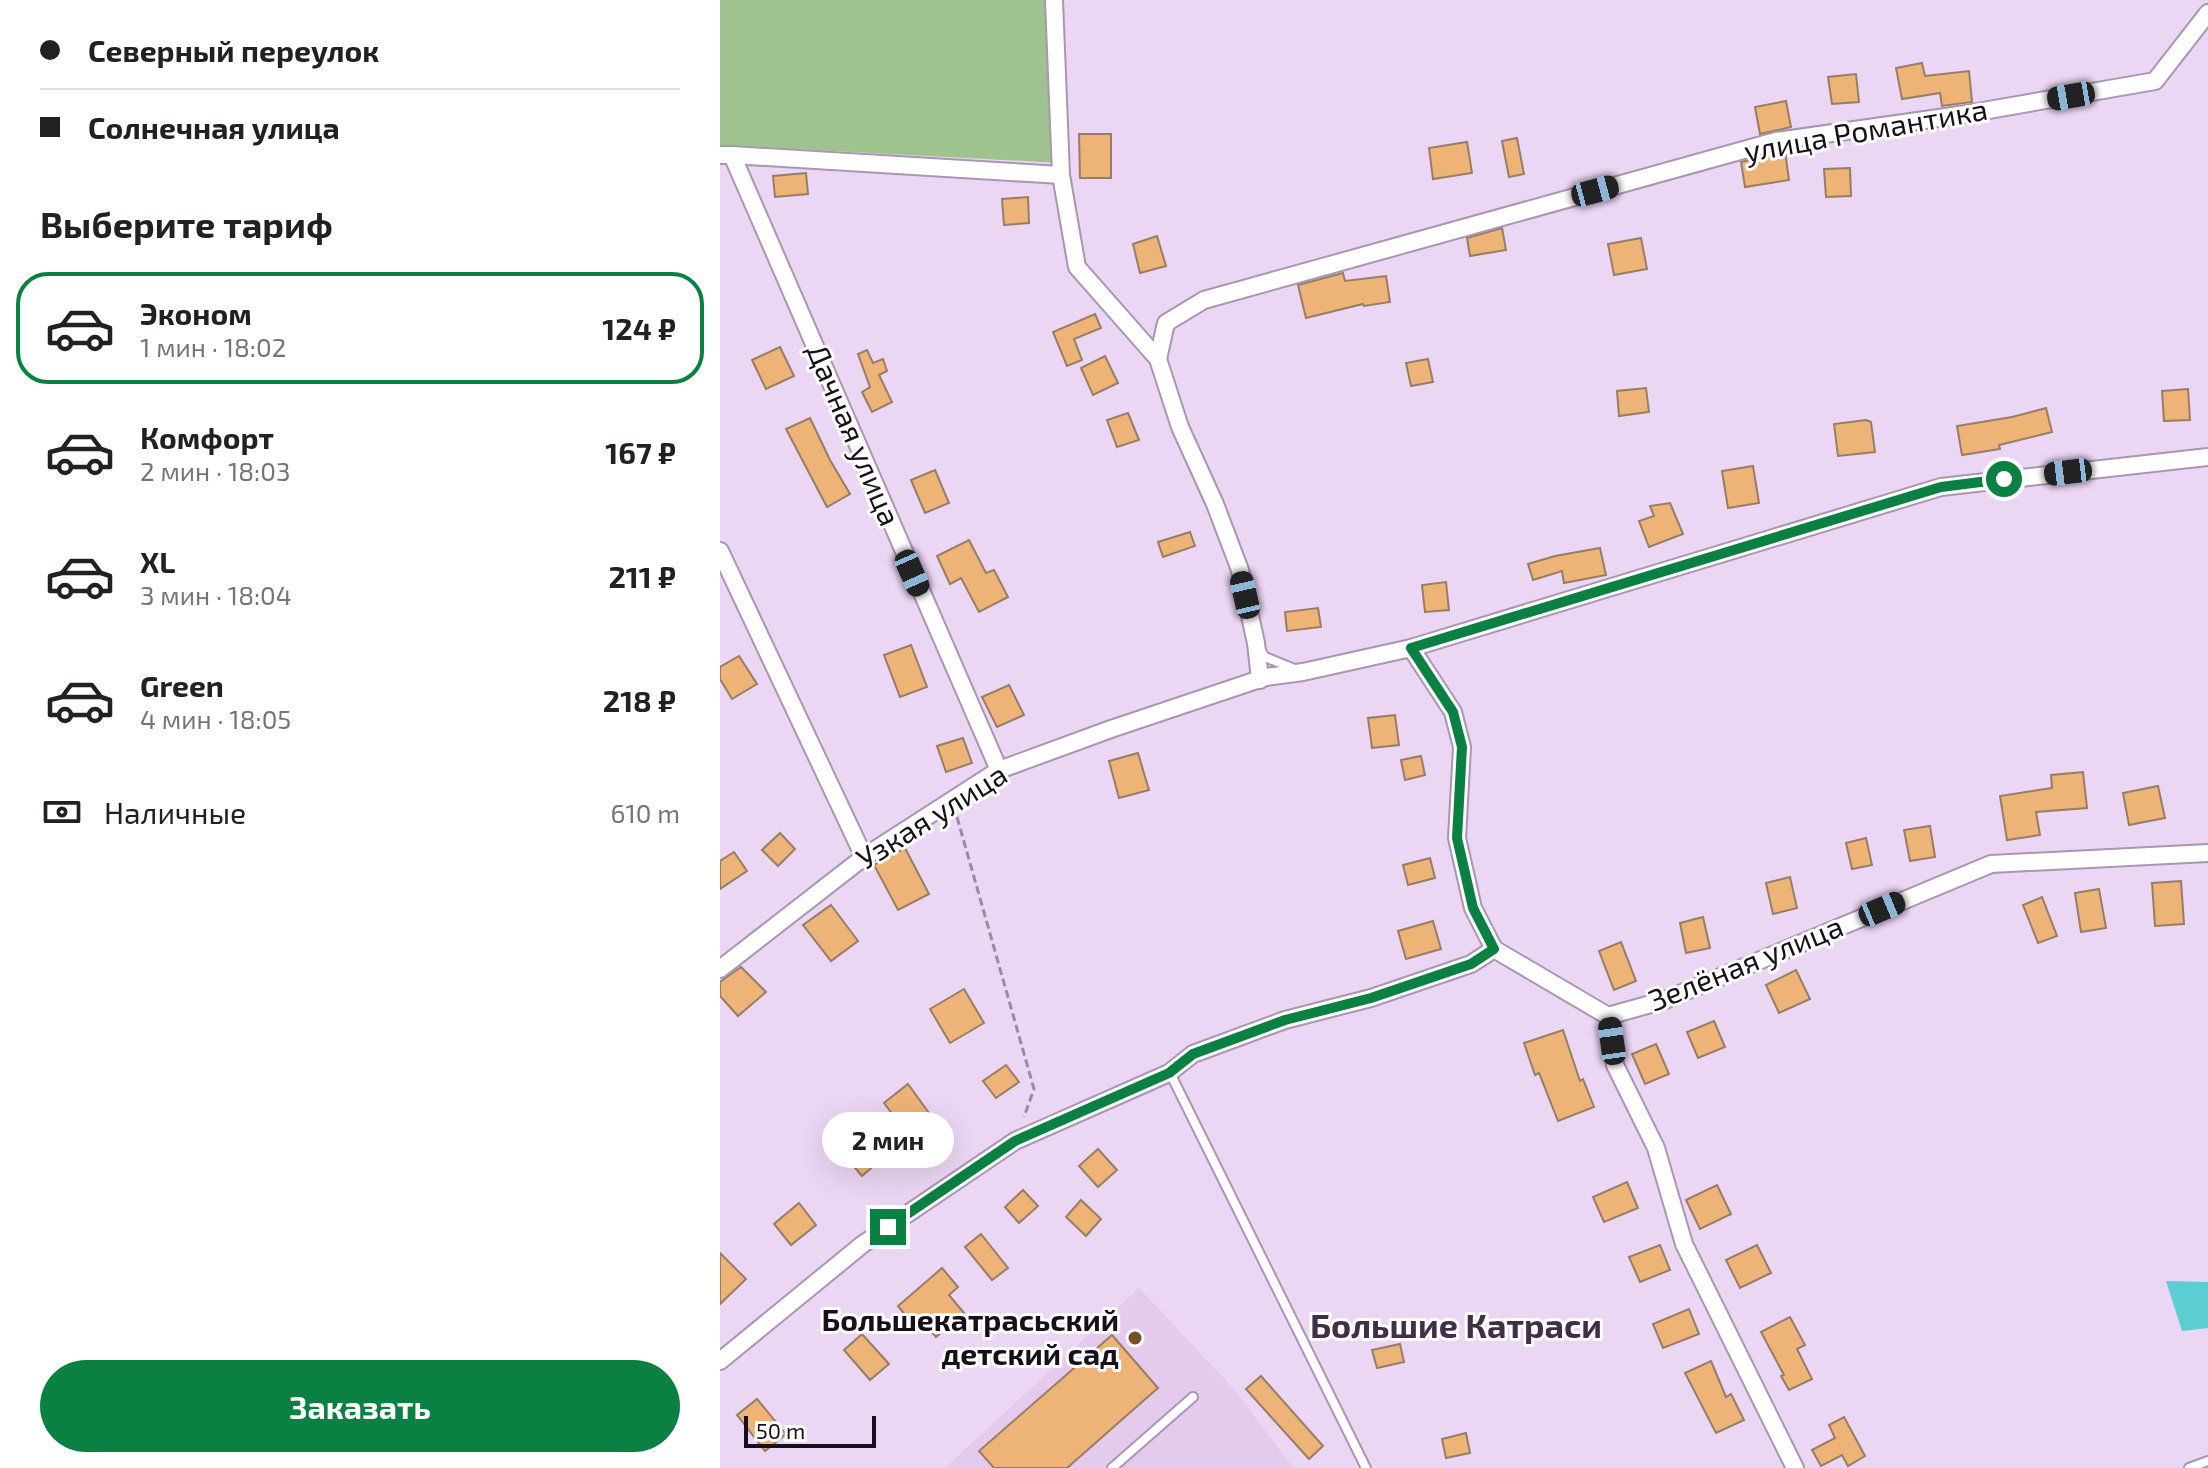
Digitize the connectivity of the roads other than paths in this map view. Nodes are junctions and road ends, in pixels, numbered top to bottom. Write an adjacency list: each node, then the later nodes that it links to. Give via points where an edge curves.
1 (1054, 0): 4 (street)
2 (2208, 13): 5 (street, улица Романтика, via 2155,81 1776,141 1204,300 1166,323)
3 (726, 155): 4 (street); 13 (street, Дачная улица)
4 (1061, 169): 5 (street, via 1077,267)
5 (1158, 359): 9 (street, via 1180,427 1240,570)
6 (2208, 457): 10 (street, Узкая улица, via 1941,487)
7 (720, 551): 8 (street)
8 (724, 570): 15 (street)
9 (1256, 643): 11 (lane, via 1265,657); 12 (street)
10 (1411, 648): 11 (street, Узкая улица); 16 (street, via 1453,712 1462,747 1457,838 1473,908)
11 (1303, 672): 12 (street, Узкая улица)
12 (1260, 680): 13 (street, Узкая улица)
13 (999, 770): 15 (street, Узкая улица)
14 (2208, 853): 18 (street, Зелёная улица, via 1991,864 1665,1000)
15 (864, 857): 17 (street, Узкая улица)
16 (1494, 949): 18 (street); 19 (street, via 1471,964 1285,1020 1193,1054)
17 (720, 969)
18 (1608, 1016): 25 (street, via 1615,1065 1656,1148 1684,1244)
19 (1169, 1073): 20 (street, via 1015,1141 863,1244); 24 (lane)
20 (720, 1361)
21 (1193, 1397): 23 (lane)
22 (2208, 1461): 26 (lane)
23 (1112, 1468)
24 (1366, 1468)
25 (1795, 1468)
26 (2189, 1468)

